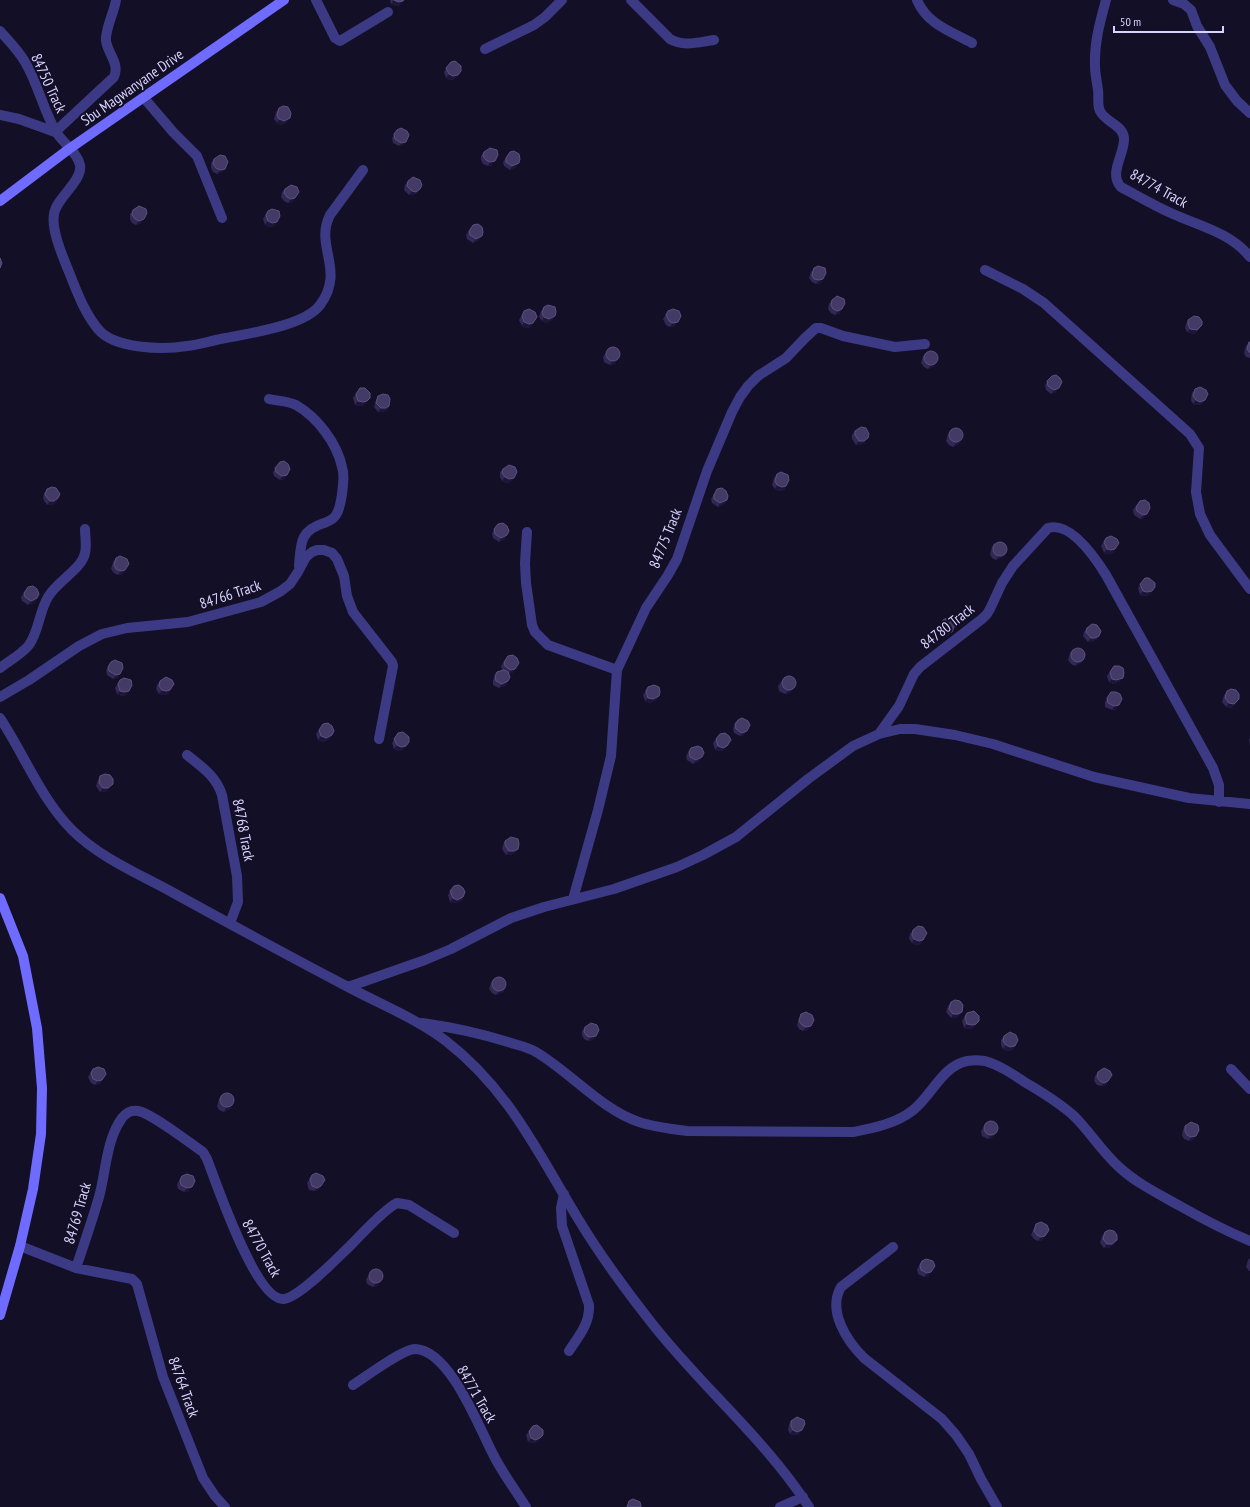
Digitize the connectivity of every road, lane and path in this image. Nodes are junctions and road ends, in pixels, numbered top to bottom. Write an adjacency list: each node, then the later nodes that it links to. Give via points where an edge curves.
1 (116, 0): 17 (street, via 106,39 116,73)
2 (284, 0): 14 (main road, Sbu Magwanyane Drive)
3 (316, 0): 9 (street, via 335,38 340,41)
4 (562, 0): 13 (street, via 534,26)
5 (631, 0): 11 (street, via 674,42)
6 (917, 0): 12 (street, via 925,15 931,20)
7 (1106, 0): 22 (street, 84774 Track, via 1098,32 1095,66 1099,109 1124,136 1116,172 1117,183 1172,214 1234,241)
8 (1173, 0): 15 (street, via 1184,4 1190,10 1210,47 1225,85)
9 (388, 12)
10 (0, 31): 17 (street, 84750 Track, via 25,62)
11 (714, 40)
12 (972, 43)
13 (485, 49)
14 (144, 98): 18 (main road, Sbu Magwanyane Drive); 21 (street, via 197,156)
15 (1250, 113)
16 (0, 115): 17 (street)
17 (55, 132): 18 (street, 84750 Track)
18 (69, 149): 19 (street, 84750 Track, via 80,163 80,173 57,206 53,222 82,304 98,330 106,336 123,343 160,348 186,347 287,325 320,306 331,280 325,240 326,223); 20 (main road, Sbu Magwanyane Drive)
19 (364, 170)
20 (0, 201)
21 (222, 218)
22 (1250, 257)
23 (985, 270): 29 (street, via 1044,303 1190,434 1199,448 1196,492 1200,514 1210,535)
24 (925, 344): 31 (street, 84775 Track, via 895,347 816,328 786,358 758,376 748,386 740,397 707,471 677,559 646,608)
25 (269, 399): 28 (street, via 295,405 315,420 333,443 343,468 344,482 336,514 333,519 308,531 304,536)
26 (85, 529): 30 (street, via 86,548 79,566 48,596 28,647)
27 (527, 532): 31 (street, via 526,583 535,632 548,645)
28 (298, 572): 32 (street, 84766 Track, via 290,584 261,602 188,622 127,628 102,634); 35 (street, 84766 Track, via 306,557 312,552 324,550 332,553 341,566 353,612 391,658 393,666)
29 (1250, 589)
30 (0, 668)
31 (617, 670): 40 (street, 84775 Track, via 611,756)
32 (0, 697)
33 (0, 718): 41 (street, via 46,796 64,822 82,840 107,857)
34 (880, 734): 37 (street, via 900,729 915,729 955,735 993,744 1094,777); 37 (street, 84780 Track, via 899,706 917,671 930,658 982,619 1013,566 1048,528 1058,528 1088,548 1097,560 1213,768 1219,784); 40 (street, via 853,746 736,837 703,855 646,879)
35 (379, 739)
36 (187, 755): 41 (street, 84768 Track, via 212,776 219,785 222,795 238,884 238,902)
37 (1219, 802): 38 (street)
38 (1250, 804)
39 (0, 898): 50 (main road, via 23,956 37,1028 42,1088 41,1134 33,1188)
40 (572, 899): 42 (street, via 511,918 451,949)
41 (230, 924): 42 (street)
42 (348, 987): 43 (street)
43 (416, 1022): 47 (street, via 432,1031 463,1056 496,1089 524,1127); 49 (street, via 482,1034 535,1052 624,1115 670,1129 853,1132 872,1128 900,1119 913,1111 956,1064 983,1061 1014,1075 1064,1107 1118,1167 1159,1196)
44 (1231, 1069): 45 (street)
45 (1250, 1089)
46 (129, 1112): 48 (street, 84770 Track, via 144,1113 203,1152 208,1159 240,1244 257,1275 277,1298 287,1298 297,1293 397,1203 409,1205); 52 (street, 84769 Track, via 123,1117 114,1134 99,1196)
47 (564, 1194): 54 (street, via 561,1208 562,1226 589,1305 583,1329); 56 (street, via 600,1252 650,1321)
48 (454, 1233)
49 (1250, 1241)
50 (20, 1246): 52 (street, 84769 Track); 53 (main road)
51 (893, 1247): 61 (street, via 841,1287 837,1294 838,1316 846,1337 864,1358 942,1419 969,1454)
52 (76, 1268): 57 (street, 84764 Track, via 132,1279 137,1284 163,1377 203,1478 214,1496)
53 (0, 1315)
54 (569, 1351)
55 (353, 1386): 58 (street, 84771 Track, via 410,1349 423,1350 432,1356 448,1370 457,1383 496,1460)
56 (803, 1497): 59 (street); 60 (street)
57 (225, 1507)
58 (526, 1507)
59 (780, 1507)
60 (809, 1507)
61 (997, 1507)

